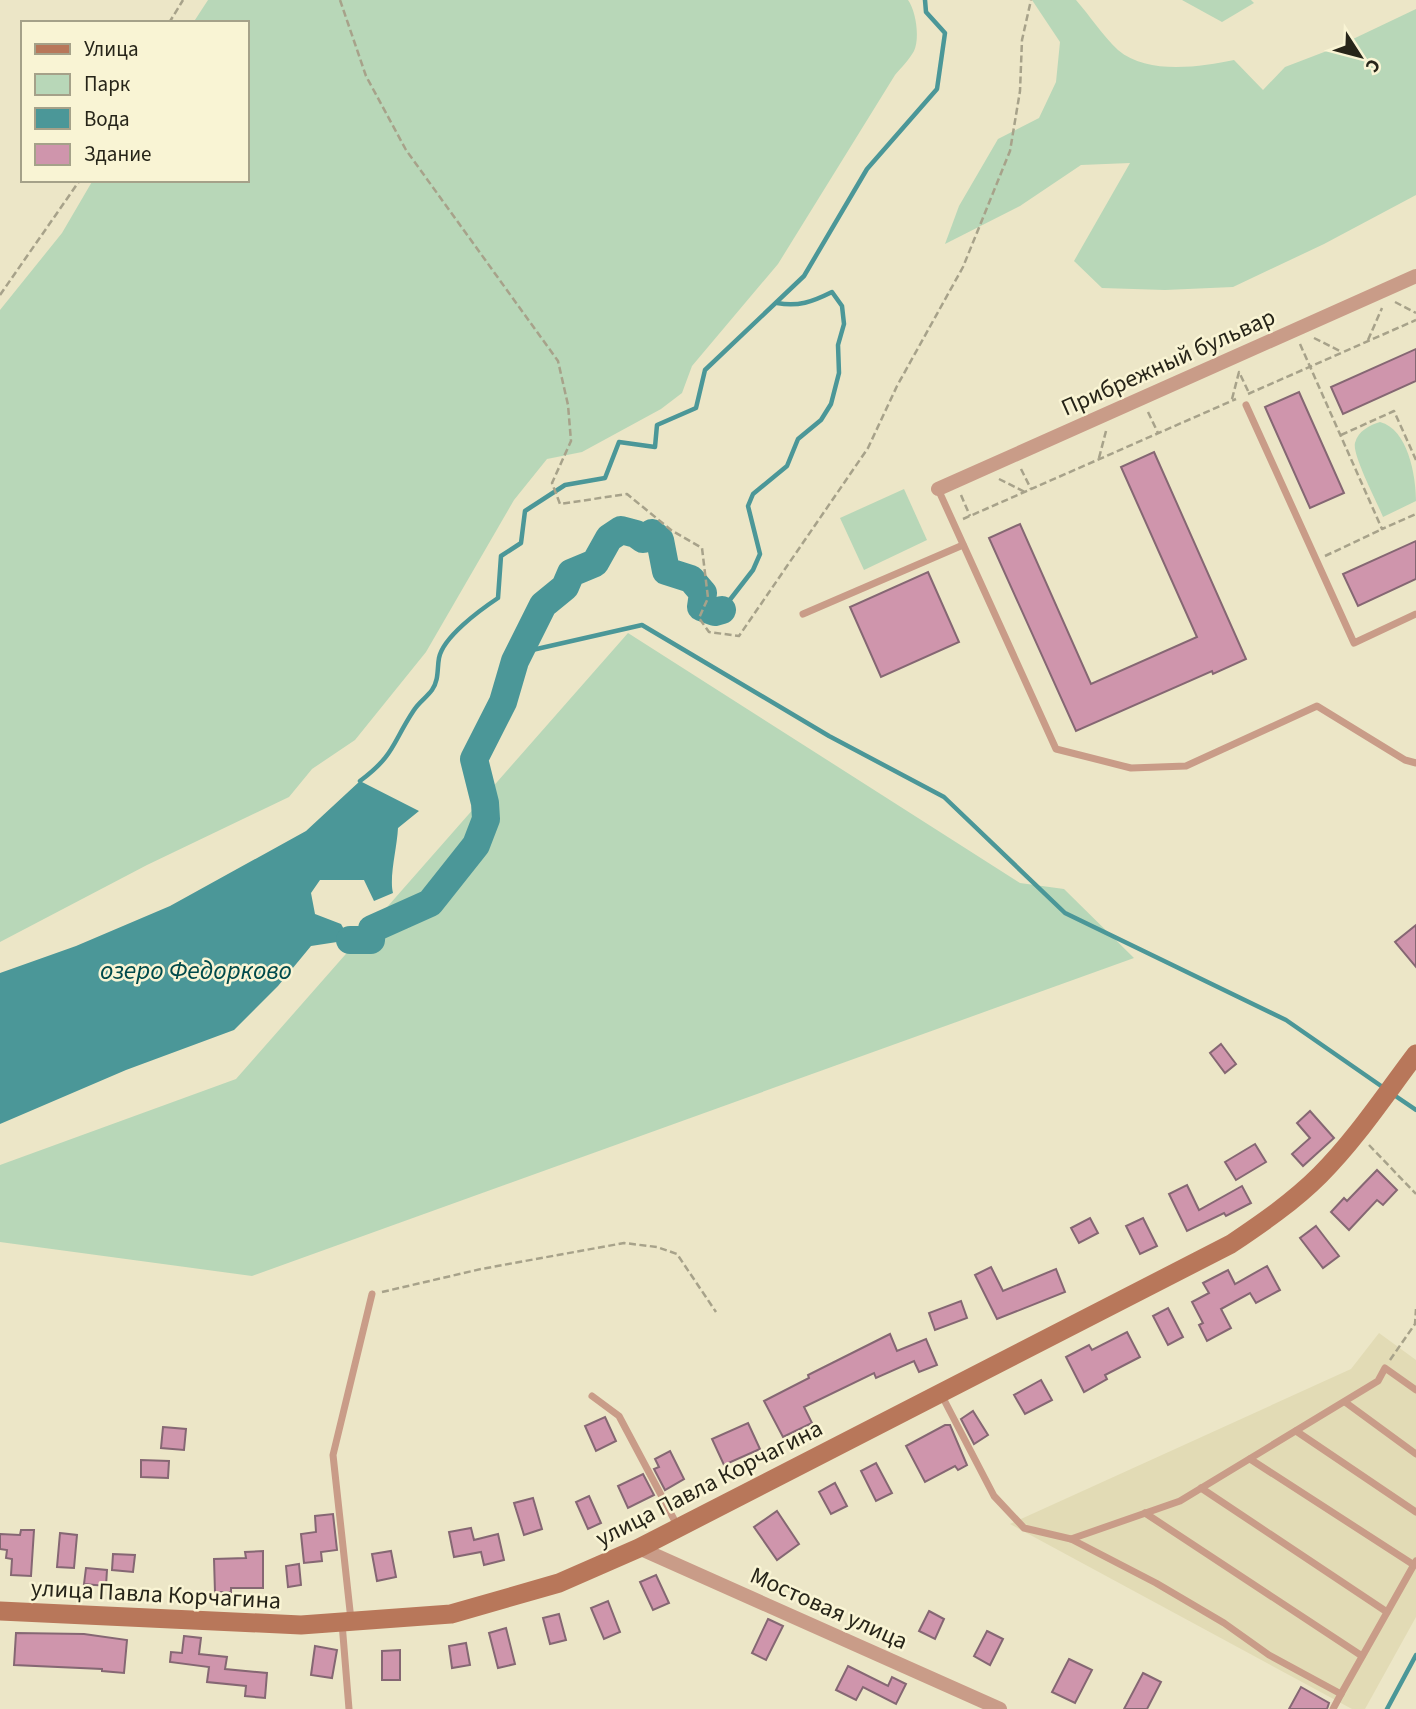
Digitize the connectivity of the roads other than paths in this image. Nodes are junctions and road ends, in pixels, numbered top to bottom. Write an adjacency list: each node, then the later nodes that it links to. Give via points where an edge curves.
1 (1416, 276): 3 (street, Прибрежный бульвар)
2 (1246, 405): 6 (lane, via 1354,643)
3 (938, 489): 4 (lane)
4 (963, 545): 5 (lane); 7 (lane, via 1056,749 1131,768 1186,765 1317,706)
5 (803, 614)
6 (1416, 614)
7 (1416, 763)
8 (1416, 1054): 11 (main road, улица Павла Корчагина, via 1320,1175 1283,1208 1231,1244)
9 (372, 1294): 26 (lane, via 333,1455)
10 (1416, 1390): 13 (lane, via 1385,1368 1378,1381)
11 (941, 1394): 20 (main road, улица Павла Корчагина); 21 (lane, via 994,1496 1024,1528)
12 (592, 1396): 20 (lane, via 619,1416)
13 (1345, 1402): 14 (lane); 15 (lane)
14 (1296, 1431): 16 (lane); 18 (lane)
15 (1416, 1454)
16 (1250, 1459): 17 (lane); 23 (lane)
17 (1201, 1488): 19 (lane); 25 (lane)
18 (1416, 1512)
19 (1145, 1513): 21 (lane); 27 (lane)
20 (678, 1527): 22 (main road, улица Павла Корчагина)
21 (1071, 1539): 28 (lane, via 1156,1583 1269,1655)
22 (639, 1548): 26 (main road, улица Павла Корчагина, via 559,1583 451,1614); 30 (street, Мостовая улица)
23 (1415, 1563): 25 (lane)
24 (0, 1611): 26 (main road, улица Павла Корчагина, via 301,1625)
25 (1387, 1612): 27 (lane)
26 (346, 1622): 29 (lane)
27 (1362, 1656): 28 (lane)
28 (1341, 1694): 31 (lane)
29 (349, 1709)
30 (1000, 1709)
31 (1334, 1709)

